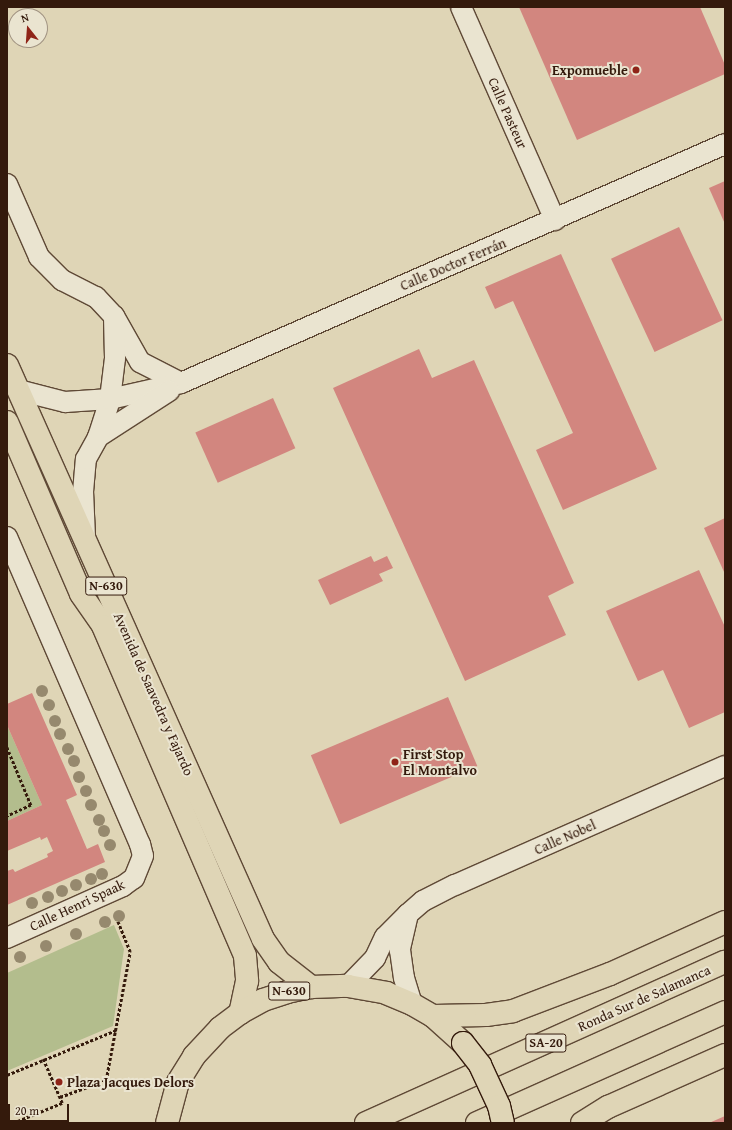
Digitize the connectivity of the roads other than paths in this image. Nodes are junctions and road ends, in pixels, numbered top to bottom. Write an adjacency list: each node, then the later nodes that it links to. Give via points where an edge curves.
1 (461, 7): 4 (street, Calle Pasteur)
2 (725, 144): 4 (street, Calle Doctor Ferrán)
3 (7, 184): 5 (street, via 39,257 62,280 96,297)
4 (555, 220): 7 (street, Calle Doctor Ferrán)
5 (114, 316): 7 (street, via 140,362); 9 (street, via 115,358)
6 (7, 365): 8 (highway, Avenida de Saavedra y Fajardo / N-630)
7 (181, 383): 9 (street, Calle Doctor Ferrán); 11 (street, Calle Doctor Ferrán)
8 (18, 390): 9 (street, Calle Doctor Ferrán, via 65,402); 13 (highway, Avenida de Saavedra y Fajardo / N-630)
9 (110, 399): 11 (street, Calle Doctor Ferrán)
10 (7, 422): 24 (highway, Avenida de Saavedra y Fajardo / N-630, via 82,594 103,626 244,956 247,981)
11 (98, 438): 13 (street, Calle Doctor Ferrán, via 86,459 83,492)
12 (7, 537): 14 (street)
13 (85, 539): 21 (highway, Avenida de Saavedra y Fajardo / N-630, via 263,939 279,962)
14 (12, 561): 18 (street, Calle Henri Spaak, via 140,844 143,856 134,878 123,886)
15 (725, 766): 16 (street, Calle Nobel, via 455,885 423,901)
16 (408, 914): 20 (street, Calle Nobel, via 385,936 375,958); 22 (street, via 400,950 404,978)
17 (725, 922): 25 (highway, via 610,974 513,1011 486,1016)
18 (7, 938)
19 (725, 962): 28 (highway, Ronda Sur de Salamanca / SA-20)
20 (348, 986): 21 (highway, N-630); 22 (highway, N-630, via 386,993)
21 (311, 987): 24 (highway, N-630, via 275,996)
22 (412, 1004): 25 (highway, N-630)
23 (725, 1012): 29 (highway)
24 (240, 1013): 27 (highway, N-630, via 220,1028 194,1056 178,1082)
25 (433, 1016): 30 (highway, N-630, bridge, via 463,1042 480,1065 499,1106)
26 (725, 1055): 31 (highway, via 608,1107)
27 (167, 1123)
28 (366, 1123)
29 (477, 1123)
30 (502, 1123)
31 (582, 1123)

